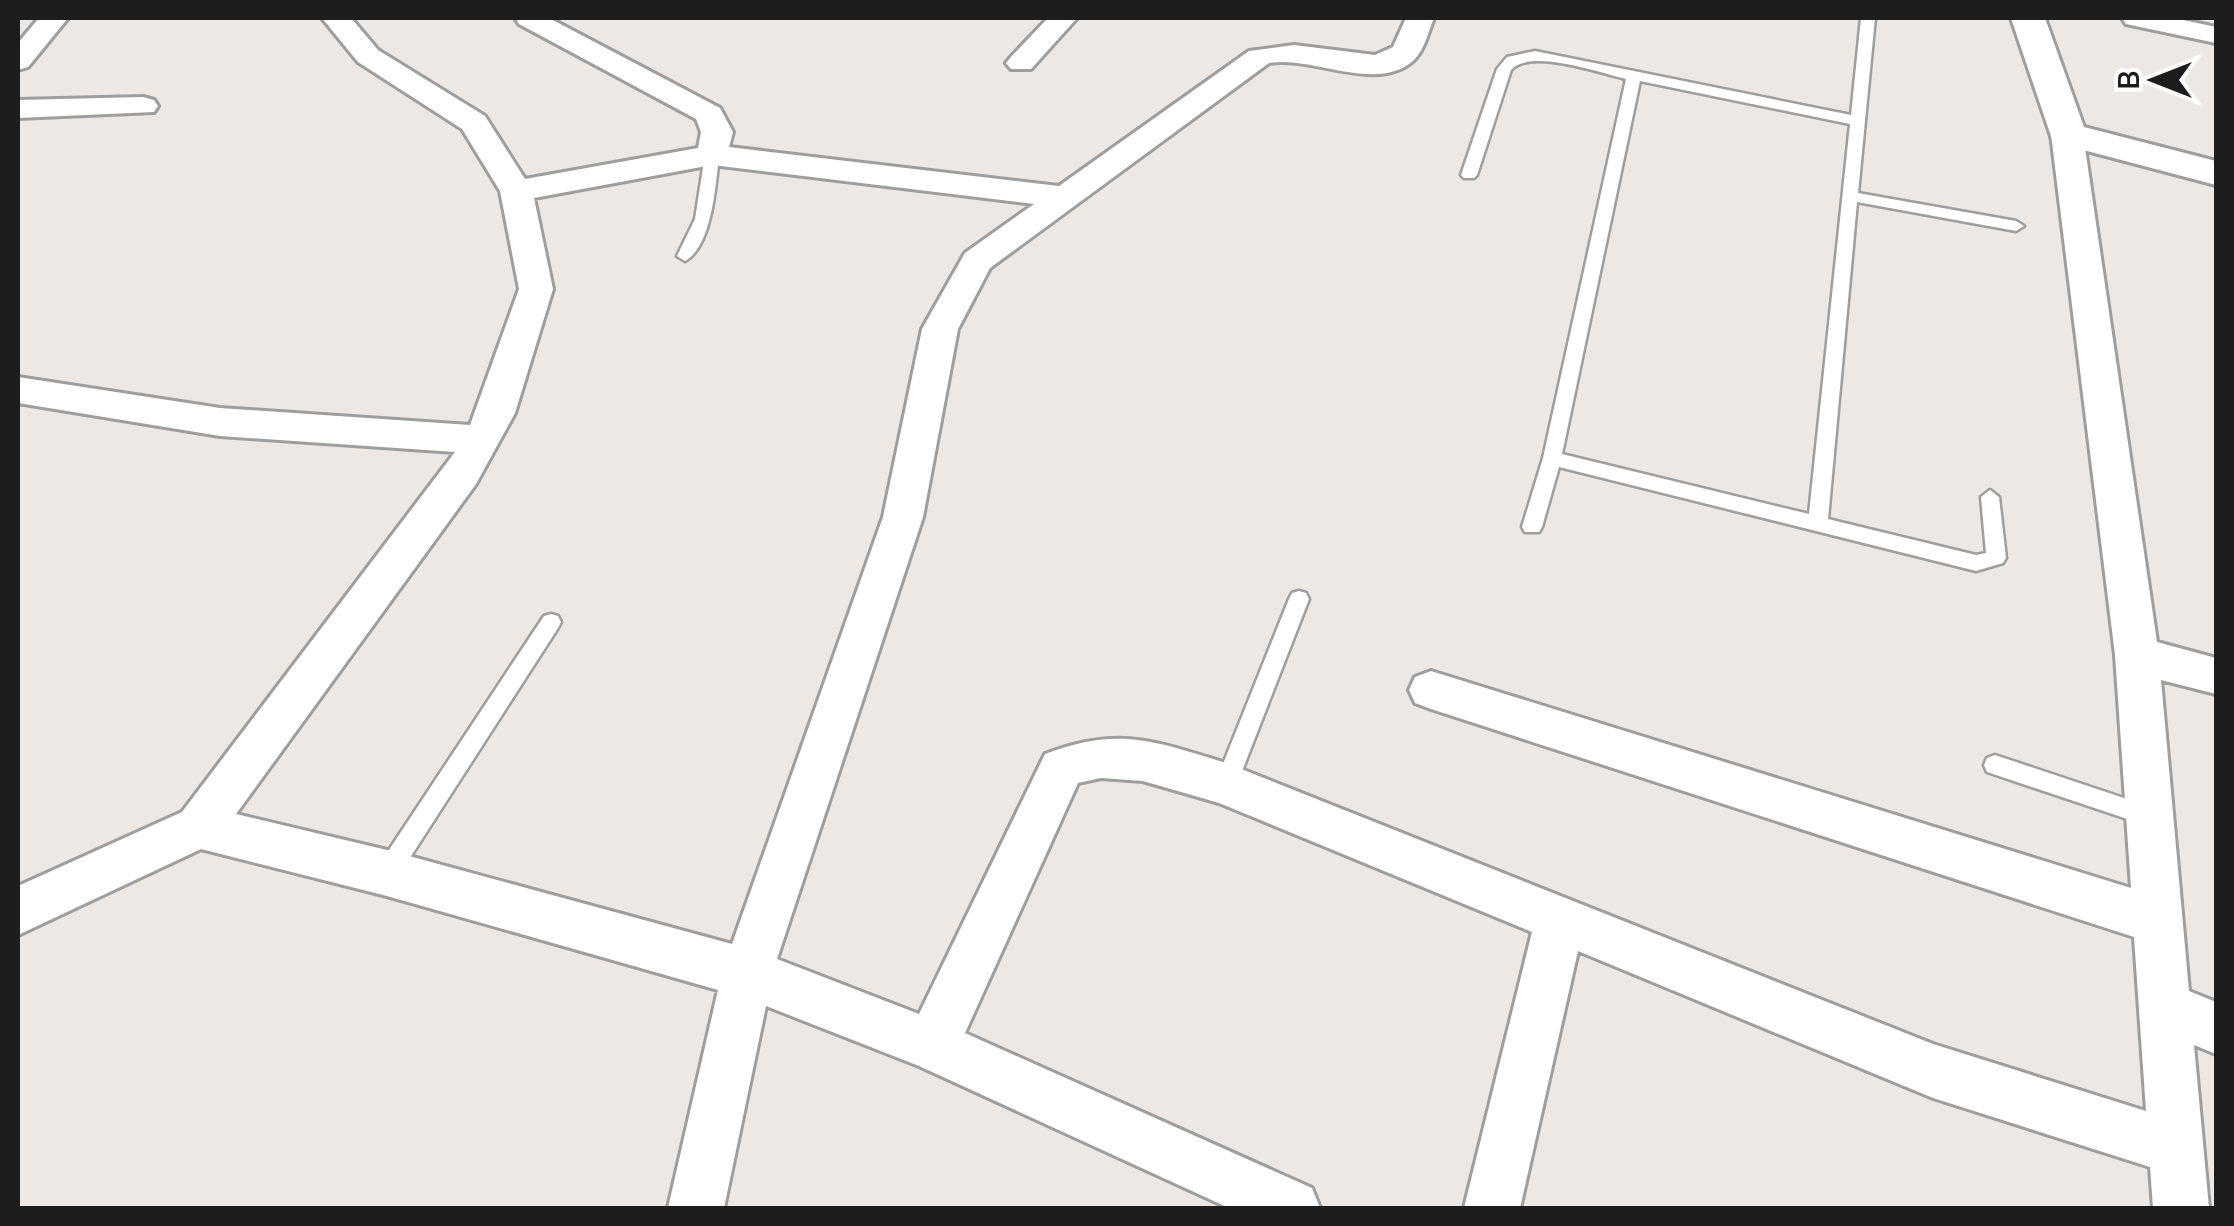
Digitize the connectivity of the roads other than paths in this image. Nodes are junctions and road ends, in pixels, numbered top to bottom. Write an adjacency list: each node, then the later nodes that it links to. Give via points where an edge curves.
1 (54, 18): 10 (street)
2 (336, 18): 20 (street, via 368,56 474,123)
3 (528, 18): 17 (street, via 710,114 717,132)
4 (1063, 18): 11 (street)
5 (1420, 18): 22 (street, via 1405,52 1385,62 1284,52 1259,58)
6 (1868, 18): 15 (lane)
7 (2136, 18): 9 (street)
8 (2021, 22): 16 (street)
9 (2216, 35)
10 (18, 61)
11 (1022, 63)
12 (1634, 76): 15 (lane); 19 (lane, via 1534,55 1512,60); 27 (lane)
13 (143, 106): 14 (street)
14 (18, 109)
15 (1857, 122): 21 (lane)
16 (2068, 134): 18 (street); 33 (street)
17 (712, 155): 20 (street); 22 (street); 24 (lane, via 703,219)
18 (2216, 173)
19 (1469, 175)
20 (516, 192): 26 (street, via 536,289 496,413)
21 (1851, 196): 23 (lane); 29 (lane)
22 (1064, 197): 44 (street, via 977,262 940,329 903,516)
23 (2016, 226)
24 (684, 256)
25 (18, 390): 26 (street, via 220,422)
26 (480, 440): 39 (street, via 462,474)
27 (1552, 458): 29 (lane); 30 (lane)
28 (1990, 496): 29 (lane, via 1996,558 1976,563)
29 (1818, 522)
30 (1532, 527)
31 (1299, 598): 37 (lane)
32 (551, 622): 40 (lane)
33 (2137, 656): 34 (street); 38 (street)
34 (2216, 676)
35 (1431, 690): 43 (street)
36 (1995, 765): 38 (lane)
37 (1226, 784): 42 (street); 47 (street, via 1137,758 1086,756 1061,770)
38 (2150, 816): 43 (street)
39 (199, 828): 40 (street); 41 (street)
40 (387, 872): 44 (street)
41 (18, 911)
42 (1560, 919): 48 (street, via 1934,1070); 51 (street)
43 (2158, 920): 45 (street)
44 (747, 974): 47 (street); 49 (street)
45 (2166, 1006): 46 (street); 48 (street)
46 (2216, 1028)
47 (932, 1046): 50 (street)
48 (2176, 1148): 52 (street)
49 (696, 1208)
50 (1292, 1208)
51 (1492, 1208)
52 (2181, 1208)

